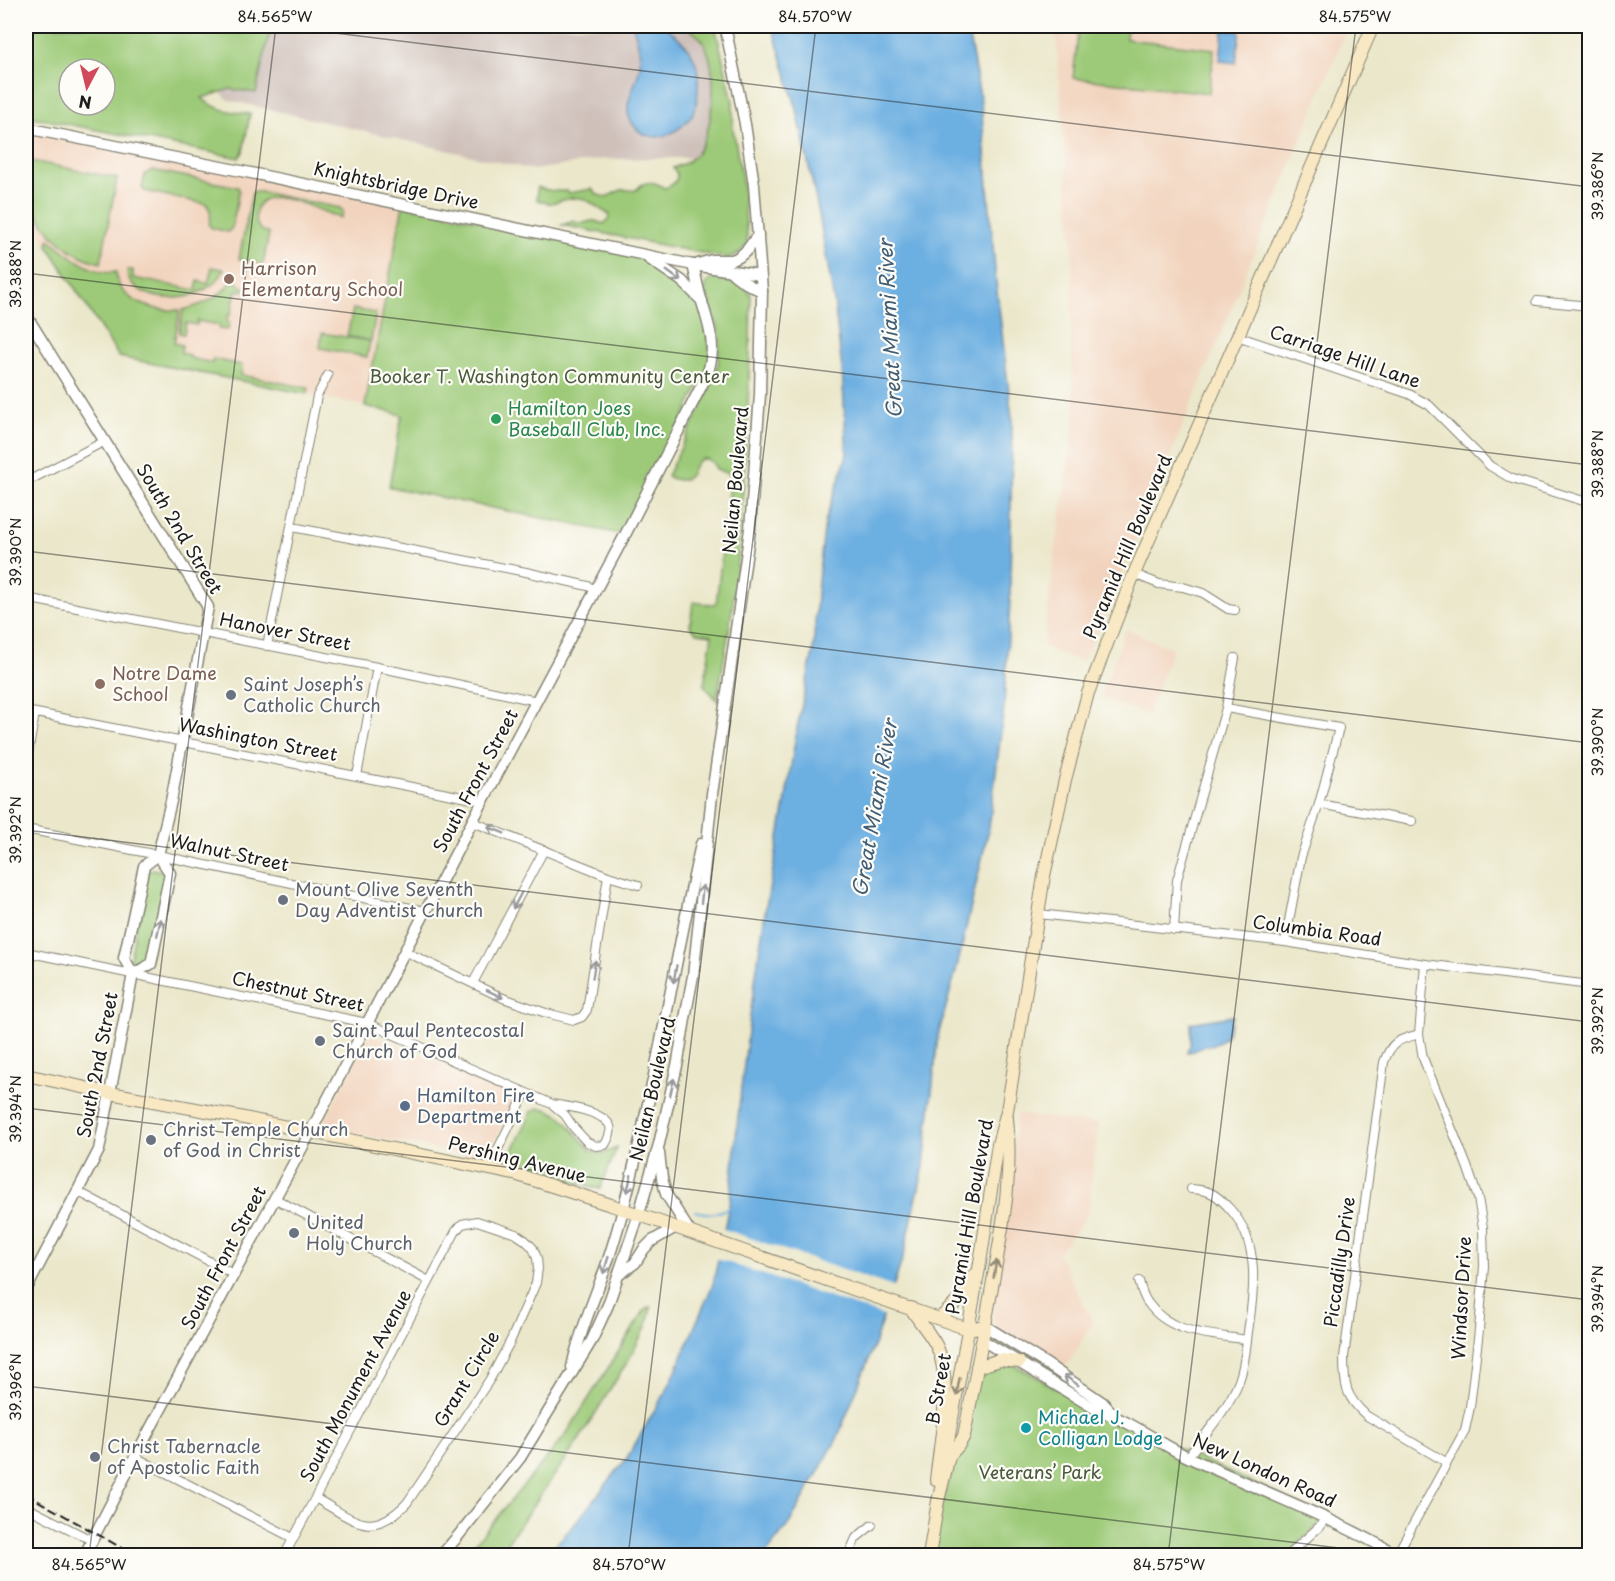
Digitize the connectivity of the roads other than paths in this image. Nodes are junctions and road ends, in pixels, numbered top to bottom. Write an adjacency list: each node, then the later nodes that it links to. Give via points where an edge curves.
1 (725, 26): 4 (street, Neilan Boulevard, via 745,124)
2 (1373, 26): 14 (main road, Pyramid Hill Boulevard)
3 (26, 128): 5 (street, Knightsbridge Drive)
4 (758, 235): 6 (street, via 739,257); 8 (street, Neilan Boulevard)
5 (643, 254): 6 (street, Knightsbridge Drive); 10 (street, one-way to 10, via 682,281)
6 (693, 265): 7 (street, Knightsbridge Drive); 10 (street, South Front Street)
7 (729, 270): 8 (street, Knightsbridge Drive); 9 (street)
8 (760, 275): 9 (street, Neilan Boulevard)
9 (762, 291): 35 (street, Neilan Boulevard, via 760,395 751,519)
10 (702, 301): 21 (street, South Front Street, via 713,345 707,375)
11 (1537, 301): 12 (street)
12 (1590, 306)
13 (26, 315): 16 (street, South 2nd Street)
14 (1237, 336): 18 (street, Carriage Hill Lane, via 1409,394 1429,405 1490,466 1512,479); 20 (main road, Pyramid Hill Boulevard)
15 (328, 375): 19 (street, via 317,396)
16 (105, 441): 17 (street); 24 (street, South 2nd Street, via 208,607)
17 (26, 482)
18 (1590, 503)
19 (292, 527): 21 (street, via 526,572); 25 (street)
20 (1134, 574): 23 (street, via 1159,584 1203,593); 46 (main road, Pyramid Hill Boulevard, via 1075,737)
21 (596, 590): 28 (street, South Front Street)
22 (26, 598): 24 (street, Hanover Street)
23 (1235, 610)
24 (204, 633): 25 (street, Hanover Street); 32 (street, South 2nd Street)
25 (267, 646): 27 (street, Hanover Street)
26 (1235, 658): 29 (street)
27 (377, 667): 28 (street, Hanover Street); 34 (street)
28 (537, 701): 36 (street, South Front Street)
29 (1226, 708): 37 (street, via 1340,728); 47 (street, via 1177,880)
30 (26, 711): 31 (street, Washington Street)
31 (35, 713): 32 (street, Washington Street); 33 (street)
32 (182, 742): 34 (street, Washington Street); 42 (street, South 2nd Street)
33 (26, 766)
34 (357, 776): 36 (street, Washington Street)
35 (712, 794): 63 (street, Neilan Boulevard, one-way to 35, via 693,976); 68 (street, Neilan Boulevard, one-way to 68)
36 (483, 801): 39 (street, South Front Street)
37 (1319, 804): 38 (street); 48 (street, via 1300,857)
38 (1412, 821)
39 (473, 822): 41 (street, one-way to 39); 45 (street, South Front Street)
40 (26, 829): 42 (street, Walnut Street)
41 (544, 850): 43 (street); 53 (street, one-way to 53)
42 (158, 855): 45 (street, Walnut Street); 52 (street, South 2nd Street, via 144,866 124,958); 52 (street, South 2nd Street, one-way to 42, via 151,964 161,920 170,873)
43 (608, 876): 44 (street); 53 (street, one-way to 43, via 503,998 546,1013 574,1020 582,1017 587,1010)
44 (638, 885)
45 (426, 911): 49 (street, South Front Street)
46 (1039, 914): 47 (street, Columbia Road); 61 (main road, Pyramid Hill Boulevard)
47 (1174, 930): 48 (street, Columbia Road)
48 (1284, 942): 51 (street, Columbia Road)
49 (404, 951): 53 (street); 55 (street, South Front Street)
50 (26, 952): 52 (street, Chestnut Street)
51 (1425, 964): 54 (street, Columbia Road); 56 (street, Windsor Drive)
52 (133, 974): 55 (street, Chestnut Street); 58 (street, South 2nd Street)
53 (473, 982)
54 (1590, 985)
55 (368, 1023): 59 (street, Chestnut Street); 62 (street, South Front Street)
56 (1419, 1034): 92 (street, Windsor Drive, via 1423,1058 1478,1198 1483,1228 1484,1266 1470,1407 1465,1430); 92 (street, Piccadilly Drive, via 1396,1041 1384,1062 1344,1378 1349,1396 1367,1416)
57 (26, 1075): 58 (main road, Pershing Avenue)
58 (110, 1093): 62 (main road, Pershing Avenue); 66 (street, South 2nd Street, via 99,1150)
59 (525, 1094): 60 (street, Chestnut Street); 64 (street)
60 (552, 1104): 60 (street, Chestnut Street, via 584,1110 606,1120 610,1133 605,1144 587,1142)
61 (1007, 1111): 73 (main road, Pyramid Hill Boulevard, via 998,1144); 81 (main road, Pyramid Hill Boulevard, one-way to 61, via 1008,1195)
62 (310, 1133): 67 (street, South Front Street); 68 (main road, Pershing Avenue, via 518,1175)
63 (659, 1144): 69 (street, Neilan Boulevard); 72 (street, via 664,1187)
64 (495, 1155)
65 (1191, 1189): 84 (street, via 1206,1190 1221,1200 1246,1231 1254,1289)
66 (77, 1191): 74 (street); 78 (street, South 2nd Street)
67 (274, 1198): 74 (street, South Front Street); 76 (street)
68 (623, 1209): 69 (main road, Pershing Avenue); 87 (street, Neilan Boulevard, one-way to 87)
69 (639, 1214): 70 (main road, Pershing Avenue); 75 (street, Neilan Boulevard)
70 (676, 1227): 72 (main road, Pershing Avenue); 75 (street, via 652,1241)
71 (456, 1231): 76 (street, South Monument Avenue); 93 (street, Grant Circle, via 462,1224 477,1221 516,1234 533,1248 538,1268 536,1283 510,1342 490,1379 396,1515 377,1523 358,1522)
72 (690, 1232): 79 (main road, Pershing Avenue)
73 (980, 1263): 80 (main road, via 966,1292); 82 (main road, Pyramid Hill Boulevard)
74 (235, 1275): 90 (street, South Front Street)
75 (620, 1275): 87 (street, Neilan Boulevard, via 592,1340)
76 (429, 1281): 93 (street, South Monument Avenue)
77 (1139, 1281): 84 (street, via 1146,1302 1160,1318 1193,1331)
78 (26, 1290)
79 (910, 1308): 80 (main road, Pershing Avenue); 94 (main road, via 940,1354 944,1371)
80 (940, 1318): 82 (main road, Pershing Avenue)
81 (985, 1326): 82 (main road); 83 (main road, Pyramid Hill Boulevard); 88 (street, New London Road, one-way to 81, via 1102,1402)
82 (968, 1329): 83 (main road, New London Road); 89 (main road, B Street, one-way to 89, via 948,1441)
83 (982, 1340): 85 (street, New London Road); 86 (main road, B Street)
84 (1247, 1340): 91 (street, via 1238,1384)
85 (1019, 1362): 86 (main road, via 1000,1360); 88 (street, New London Road, via 1099,1411)
86 (977, 1367): 89 (main road, B Street, via 964,1436)
87 (570, 1376): 103 (street, Neilan Boulevard, via 520,1458)
88 (1115, 1416): 91 (street, New London Road)
89 (949, 1456): 94 (main road, B Street)
90 (135, 1457): 98 (street); 99 (street, South Front Street)
91 (1188, 1457): 96 (street, New London Road)
92 (1446, 1462): 100 (street, Windsor Drive)
93 (315, 1498): 98 (street, South Monument Avenue)
94 (938, 1501): 105 (main road, B Street)
95 (26, 1507): 99 (street)
96 (1326, 1518): 100 (street, New London Road); 106 (street)
97 (872, 1525): 104 (street, via 856,1538)
98 (293, 1538): 102 (street, South Monument Avenue)
99 (93, 1541): 101 (street, South Front Street)
100 (1398, 1555)
101 (84, 1556)
102 (284, 1556)
103 (441, 1556)
104 (848, 1556)
105 (929, 1556)
106 (1287, 1556)

